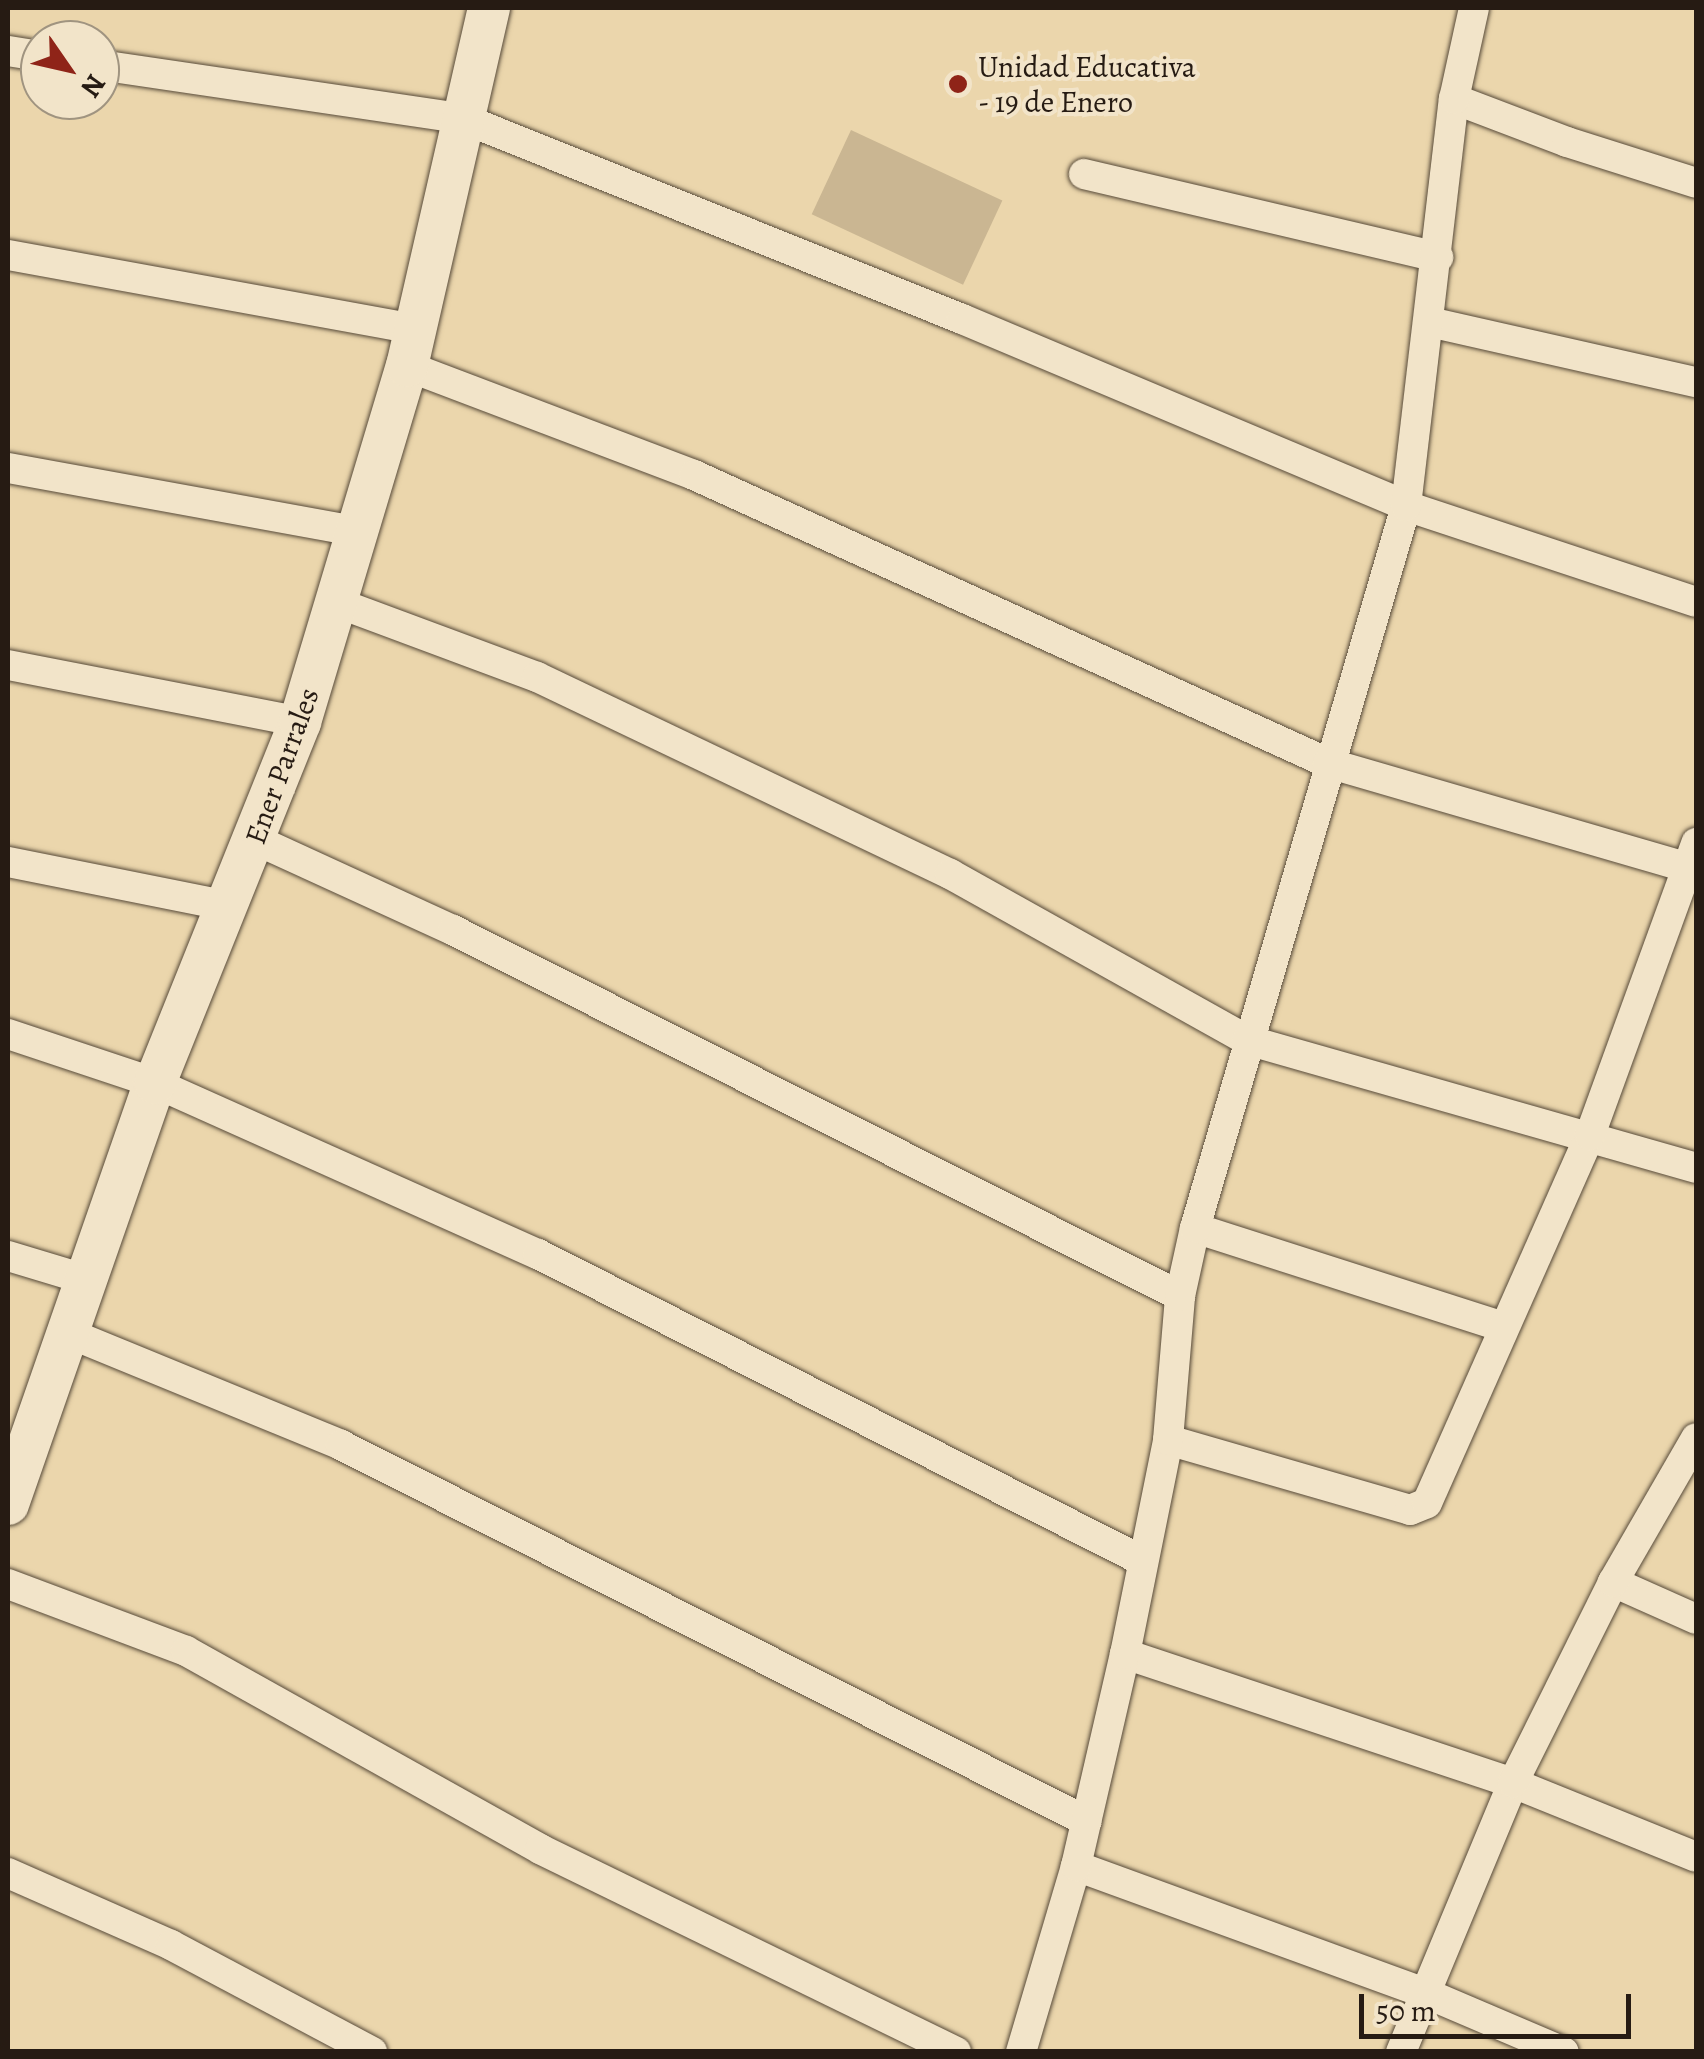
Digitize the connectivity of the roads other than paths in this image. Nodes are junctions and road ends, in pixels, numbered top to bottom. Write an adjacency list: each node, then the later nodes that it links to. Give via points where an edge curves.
1 (489, 8): 5 (street, Ener Parrales)
2 (1474, 8): 4 (street)
3 (120, 68): 5 (street)
4 (1454, 99): 7 (street); 9 (street)
5 (464, 119): 11 (street, Ener Parrales); 14 (street)
6 (1084, 174): 9 (street)
7 (1696, 183)
8 (8, 255): 11 (street)
9 (1438, 258): 10 (street)
10 (1429, 322): 12 (street); 14 (street)
11 (411, 347): 15 (street, Ener Parrales); 20 (street)
12 (1696, 382)
13 (8, 468): 15 (street)
14 (1406, 506): 16 (street); 20 (street)
15 (359, 532): 17 (street, Ener Parrales)
16 (1696, 602)
17 (338, 603): 19 (street, Ener Parrales); 26 (street, via 537,677 914,857)
18 (8, 665): 19 (street)
19 (300, 722): 21 (street, Ener Parrales)
20 (1328, 764): 22 (street); 26 (street)
21 (256, 840): 24 (street, Ener Parrales); 33 (street, via 453,930)
22 (1694, 860): 28 (street)
23 (8, 862): 24 (street)
24 (229, 906): 27 (street, Ener Parrales)
25 (8, 1034): 27 (street)
26 (1247, 1040): 28 (street); 30 (street)
27 (155, 1083): 32 (street, Ener Parrales); 39 (street, via 538,1254)
28 (1590, 1135): 29 (street); 34 (street)
29 (1696, 1168)
30 (1195, 1228): 33 (street); 34 (street)
31 (8, 1256): 32 (street)
32 (84, 1279): 35 (street, Ener Parrales)
33 (1180, 1296): 37 (street)
34 (1503, 1327): 37 (street, via 1420,1510)
35 (66, 1332): 38 (street, Ener Parrales); 45 (street, via 341,1445)
36 (1696, 1438): 40 (street)
37 (1168, 1440): 39 (street)
38 (10, 1488)
39 (1140, 1560): 43 (street)
40 (1613, 1582): 42 (street); 44 (street)
41 (8, 1584): 51 (street, via 186,1651 540,1849)
42 (1696, 1619)
43 (1125, 1654): 44 (street); 45 (street)
44 (1512, 1783): 46 (street); 49 (street)
45 (1086, 1821): 47 (street)
46 (1696, 1856)
47 (1076, 1866): 49 (street); 52 (street)
48 (8, 1873): 50 (street, via 171,1945)
49 (1423, 1992): 53 (street); 54 (street)
50 (372, 2052)
51 (956, 2052)
52 (1021, 2052)
53 (1401, 2052)
54 (1564, 2052)

